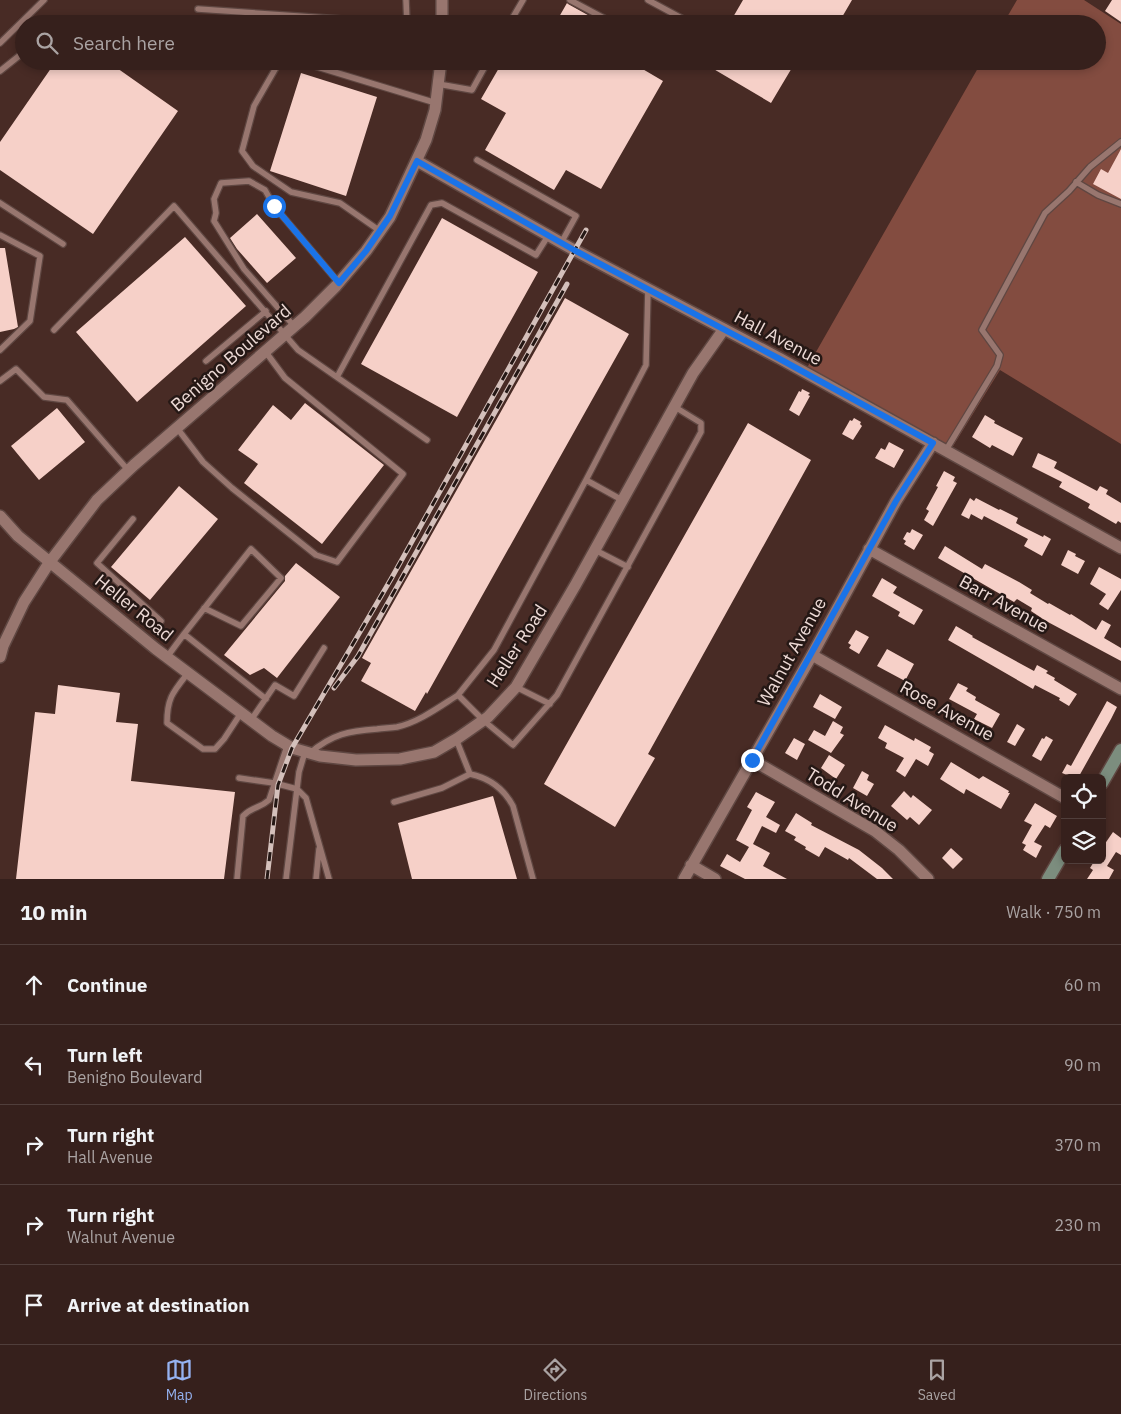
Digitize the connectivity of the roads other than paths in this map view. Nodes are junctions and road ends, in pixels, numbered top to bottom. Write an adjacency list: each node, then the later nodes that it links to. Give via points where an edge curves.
1 (44, 0): 9 (lane)
2 (406, 0): 11 (lane)
3 (442, 0): 12 (street)
4 (522, 0): 13 (lane)
5 (570, 0): 7 (lane)
6 (648, 0): 15 (lane)
7 (577, 2): 14 (lane)
8 (198, 9): 10 (lane)
9 (29, 15)
10 (288, 15)
11 (407, 15)
12 (442, 15)
13 (514, 15)
14 (599, 15)
15 (676, 15)
16 (15, 28): 17 (lane)
17 (0, 43)
18 (15, 59): 23 (lane)
19 (275, 70): 32 (lane, via 254,106 242,151 253,166 291,192 340,203)
20 (328, 70): 25 (lane)
21 (440, 70): 24 (street, Benigno Boulevard)
22 (483, 70): 24 (lane, via 472,90)
23 (0, 71)
24 (438, 84): 25 (street, Benigno Boulevard)
25 (436, 103): 28 (street, Benigno Boulevard)
26 (1121, 142): 29 (lane)
27 (478, 160): 35 (lane, via 576,216)
28 (417, 161): 32 (street, Benigno Boulevard); 34 (street, Hall Avenue)
29 (1076, 182): 31 (lane); 52 (lane, via 1046,213 982,330 1000,355 998,366)
30 (0, 202): 36 (lane)
31 (1121, 204)
32 (380, 231): 37 (street, Benigno Boulevard)
33 (0, 235): 43 (lane, via 40,256 30,321)
34 (548, 236): 35 (street, Hall Avenue); 46 (lane, via 536,255 442,203 431,205)
35 (561, 243): 38 (street, Hall Avenue)
36 (63, 244)
37 (339, 283): 42 (street, Benigno Boulevard); 42 (lane, via 274,206 265,190 249,181 221,184 214,199 214,221 244,269)
38 (648, 289): 40 (street, Hall Avenue); 54 (lane, via 646,365)
39 (266, 311): 41 (lane, via 174,206); 42 (lane); 45 (lane)
40 (724, 329): 48 (street, Heller Road, via 693,373); 51 (street, Hall Avenue)
41 (54, 330)
42 (290, 330): 44 (street, Benigno Boulevard); 46 (lane, via 298,350)
43 (0, 350)
44 (265, 352): 49 (street, Benigno Boulevard); 49 (lane, via 285,378 403,474 337,562 316,555 232,488 203,462)
45 (206, 361)
46 (337, 377): 50 (lane)
47 (0, 381): 53 (lane, via 16,370 44,397 67,400)
48 (675, 407): 55 (street, Heller Road); 62 (lane, via 701,422 701,432)
49 (177, 428): 53 (street, Benigno Boulevard)
50 (427, 440)
51 (933, 443): 52 (street, Hall Avenue); 59 (street, Walnut Avenue)
52 (946, 450): 58 (street, Hall Avenue)
53 (128, 470): 61 (street, Benigno Boulevard, via 97,500)
54 (586, 480): 55 (lane); 73 (lane, via 494,650)
55 (623, 500): 60 (street, Heller Road)
56 (0, 516): 61 (street, Heller Road)
57 (133, 519): 64 (lane, via 97,563)
58 (1121, 548)
59 (870, 549): 67 (street, Walnut Avenue); 72 (street, Barr Avenue)
60 (596, 550): 62 (lane); 71 (street, Heller Road)
61 (49, 563): 68 (street, Benigno Boulevard, via 24,602); 69 (street, Heller Road)
62 (628, 566): 75 (lane)
63 (204, 608): 63 (lane, via 251,549 281,578 241,626); 65 (lane)
64 (160, 621)
65 (184, 634): 69 (lane); 74 (lane)
66 (324, 648): 74 (lane, via 294,696 276,685)
67 (812, 655): 83 (street, Walnut Avenue); 90 (street, Rose Avenue)
68 (0, 657)
69 (167, 657): 70 (street, Heller Road)
70 (188, 673): 76 (street, Heller Road); 76 (lane, via 170,696 167,723 203,749 215,749)
71 (516, 687): 75 (lane); 78 (street, Heller Road)
72 (1121, 689)
73 (458, 695): 78 (lane); 82 (lane, via 420,718 397,727 349,731)
74 (266, 699): 77 (lane)
75 (550, 704): 78 (lane, via 513,745)
76 (241, 713): 77 (street, Heller Road)
77 (251, 720): 80 (street, Heller Road)
78 (483, 720): 79 (street, Heller Road)
79 (456, 739): 82 (street, Heller Road, via 434,752 400,759 356,760); 85 (lane)
80 (287, 746): 82 (street, Heller Road); 88 (lane)
81 (1121, 750): 84 (main road)
82 (307, 752): 89 (lane)
83 (752, 760): 94 (street, Walnut Avenue); 102 (street, Todd Avenue, via 875,831)
84 (1117, 765): 87 (main road)
85 (470, 774): 91 (lane, via 442,788); 99 (lane, via 484,777 509,798)
86 (238, 778): 88 (lane)
87 (1106, 778)
88 (274, 783): 89 (lane); 95 (lane, via 269,800 242,816)
89 (296, 789): 92 (lane, via 306,798); 96 (lane)
90 (1061, 796)
91 (394, 802)
92 (319, 845): 97 (lane); 98 (lane)
93 (1061, 857): 103 (main road)
94 (691, 866): 100 (street, Walnut Avenue); 101 (street)
95 (237, 879)
96 (286, 879)
97 (316, 879)
98 (329, 879)
99 (533, 879)
100 (684, 879)
101 (714, 879)
102 (928, 879)
103 (1048, 879)

